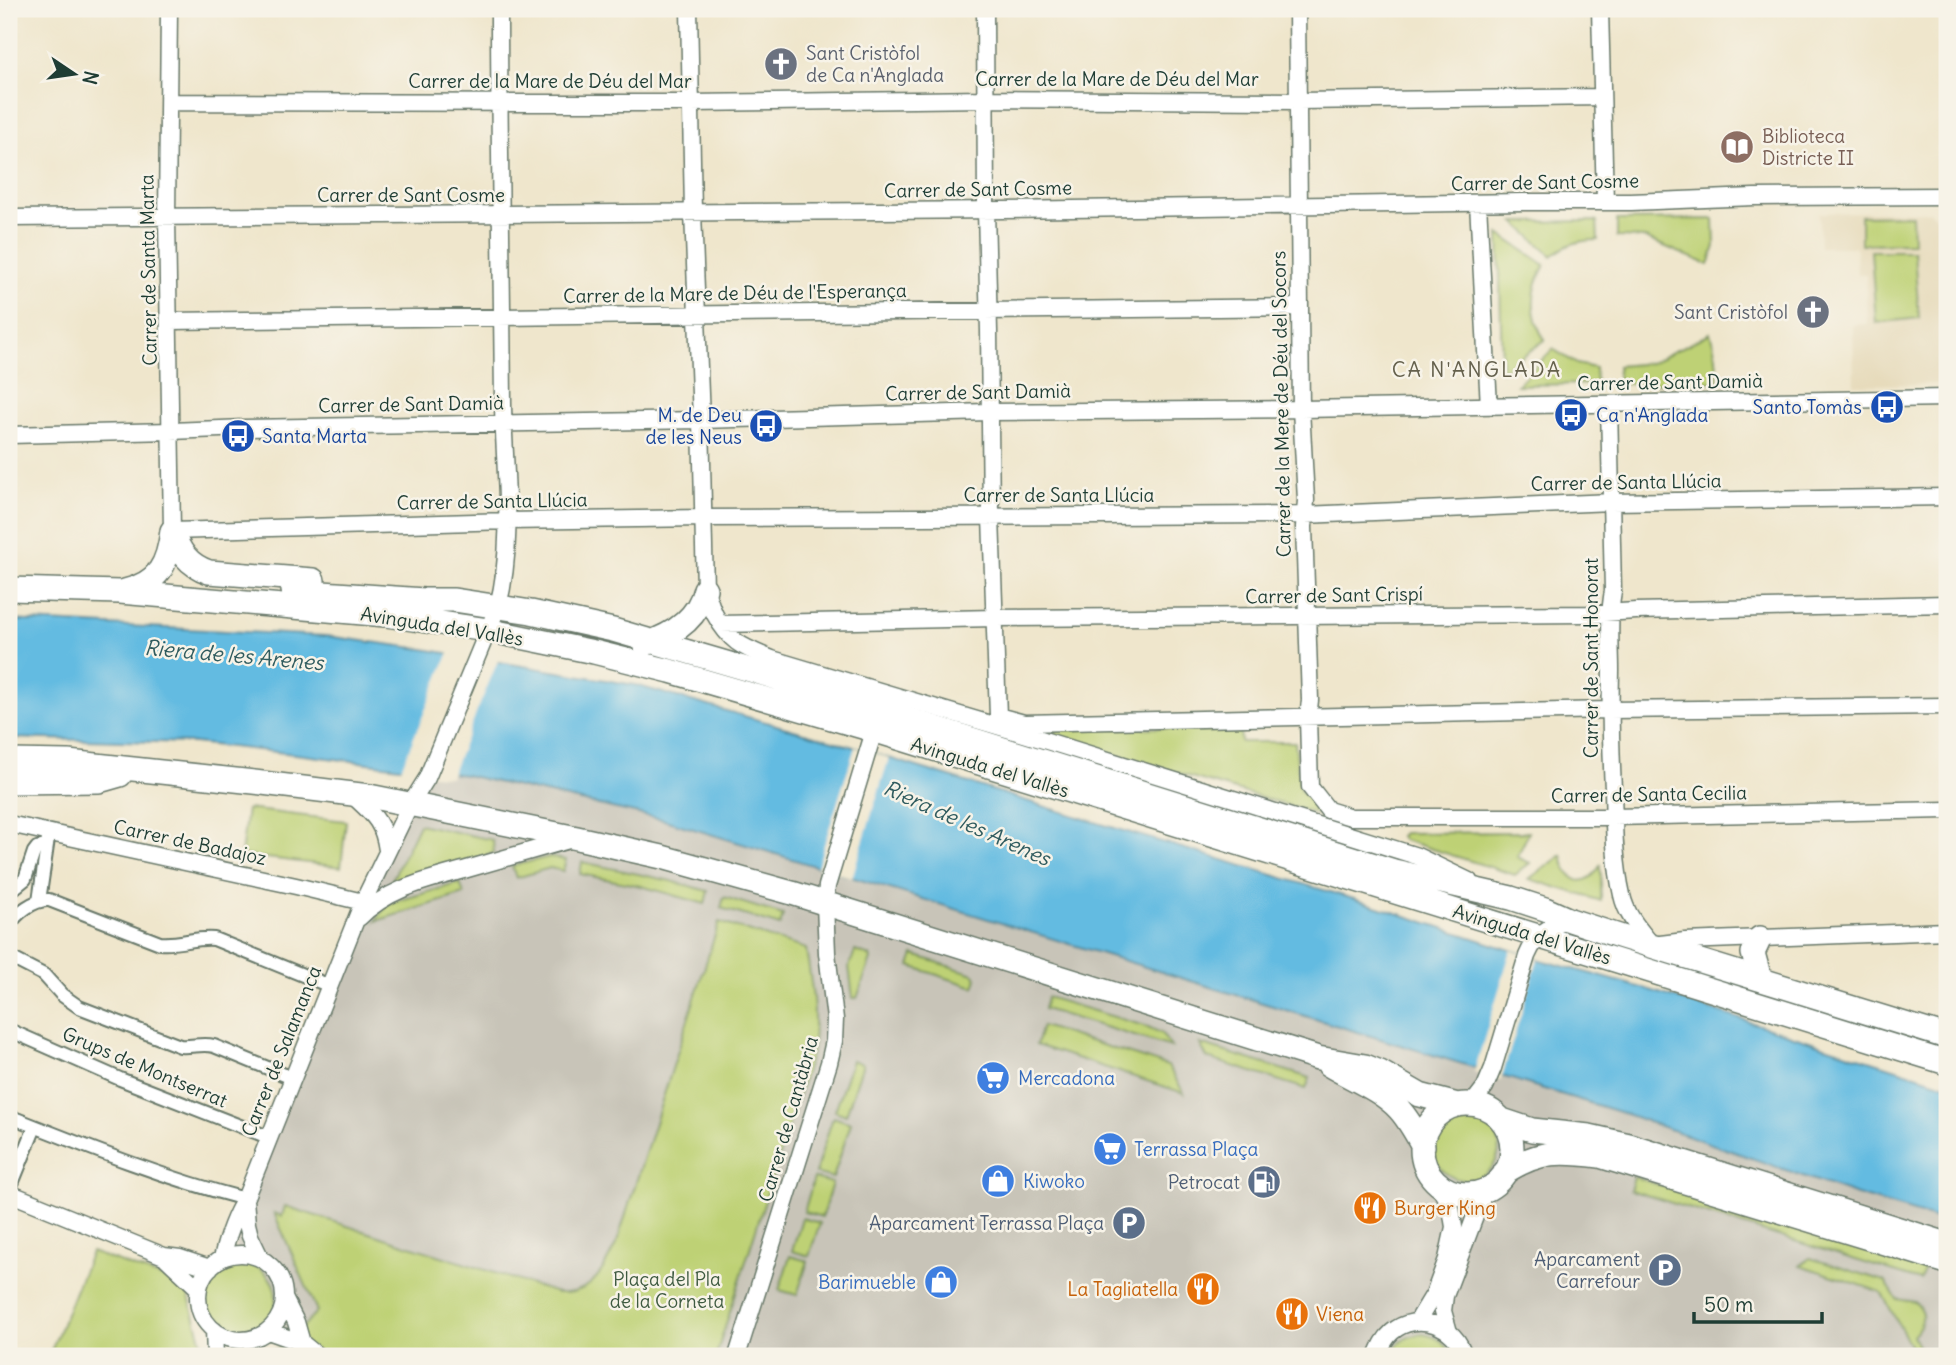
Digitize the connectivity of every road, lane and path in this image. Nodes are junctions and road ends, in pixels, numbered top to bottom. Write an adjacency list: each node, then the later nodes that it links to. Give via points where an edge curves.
1 (169, 9): 11 (street, Carrer de Santa Marta)
2 (499, 9): 9 (street, Carrer de Salamanca)
3 (689, 9): 12 (street)
4 (985, 9): 8 (street)
5 (1297, 9): 10 (street, Carrer de la Mere de Déu del Socors)
6 (1600, 9): 7 (street)
7 (1602, 97): 10 (street, Carrer de la Mare de Déu del Mar); 14 (street)
8 (985, 99): 10 (street, Carrer de la Mare de Déu del Mar); 12 (street, Carrer de la Mare de Déu del Mar); 17 (street)
9 (499, 101): 11 (street, Carrer de la Mare de Déu del Mar); 12 (street, Carrer de la Mare de Déu del Mar); 19 (street, Carrer de Salamanca)
10 (1298, 101): 16 (street, Carrer de la Mere de Déu del Socors)
11 (169, 102): 21 (street, Carrer de Santa Marta)
12 (691, 103): 18 (street)
13 (1947, 196): 14 (street, Carrer de Sant Cosme)
14 (1605, 202): 15 (street, Carrer de Sant Cosme)
15 (1478, 204): 16 (street, Carrer de Sant Cosme); 29 (street)
16 (1299, 206): 17 (street, Carrer de Sant Cosme); 22 (street, Carrer de la Mere de Déu del Socors)
17 (986, 210): 18 (street, Carrer de Sant Cosme); 23 (street)
18 (693, 212): 19 (street, Carrer de Sant Cosme); 24 (street)
19 (500, 215): 21 (street, Carrer de Sant Cosme); 25 (street, Carrer de Salamanca)
20 (9, 218): 21 (street, Carrer de Sant Cosme)
21 (167, 218): 26 (street, Carrer de Santa Marta)
22 (1300, 307): 23 (street, Carrer de la Mare de Déu de l'Esperança); 30 (street, Carrer de la Mere de Déu del Socors)
23 (988, 311): 24 (street, Carrer de la Mare de Déu de l'Esperança); 31 (street)
24 (697, 314): 25 (street, Carrer de la Mare de Déu de l'Esperança); 32 (street)
25 (502, 317): 26 (street, Carrer de la Mare de Déu de l'Esperança); 33 (street, Carrer de Salamanca)
26 (170, 321): 34 (street, Carrer de Santa Marta)
27 (1947, 398): 28 (street, Carrer de Sant Damià)
28 (1609, 404): 29 (street, Carrer de Sant Damià); 37 (street, Carrer de Sant Honorat)
29 (1489, 406): 30 (street, Carrer de Sant Damià)
30 (1301, 410): 31 (street, Carrer de Sant Damià); 38 (street, Carrer de la Mere de Déu del Socors)
31 (989, 412): 32 (street, Carrer de Sant Damià); 39 (street)
32 (701, 420): 33 (street, Carrer de Sant Damià); 40 (street)
33 (503, 423): 34 (street, Carrer de Sant Damià); 41 (street, Carrer de Salamanca)
34 (172, 431): 35 (street, Carrer de Sant Damià); 42 (street, Carrer de Santa Marta)
35 (9, 435)
36 (1947, 497): 37 (street, Carrer de Santa Llúcia)
37 (1612, 502): 38 (street, Carrer de Santa Llúcia); 51 (street, Carrer de Sant Honorat, via 1614,592)
38 (1304, 514): 39 (street, Carrer de Santa Llúcia); 52 (street, Carrer de la Mere de Déu del Socors)
39 (990, 517): 40 (street, Carrer de Santa Llúcia); 53 (street)
40 (703, 518): 41 (street, Carrer de Santa Llúcia); 46 (street)
41 (508, 521): 42 (street, Carrer de Santa Llúcia); 50 (street, Carrer de Salamanca, via 505,579)
42 (172, 531): 44 (main road, via 165,564); 48 (main road, via 183,555 209,572 400,589)
43 (9, 577): 44 (main road, Avinguda del Vallès)
44 (150, 580): 47 (main road); 48 (main road, Avinguda del Vallès)
45 (9, 589): 47 (main road, Avinguda del Vallès)
46 (705, 589): 54 (street, Avinguda del Vallès); 56 (main road, via 690,619)
47 (120, 592): 55 (main road, Avinguda del Vallès, via 386,615)
48 (454, 600): 50 (main road, Avinguda del Vallès)
49 (1947, 604): 51 (street, Carrer de Sant Crispí)
50 (498, 606): 55 (street, Carrer de Salamanca); 56 (main road, Avinguda del Vallès)
51 (1609, 611): 52 (street, Carrer de Sant Crispí); 59 (street, Carrer de Sant Honorat)
52 (1306, 617): 53 (street, Carrer de Sant Crispí); 61 (street, Carrer de la Mere de Déu del Socors)
53 (995, 618): 54 (street, Carrer de Sant Crispí); 61 (street, via 998,716 1024,723)
54 (721, 624): 60 (street, Avinguda del Vallès, via 742,647 772,659)
55 (484, 637): 57 (main road, Avinguda del Vallès); 66 (street, Carrer de Salamanca, via 427,778)
56 (652, 642): 57 (main road); 60 (main road, Avinguda del Vallès)
57 (594, 652): 60 (main road, Avinguda del Vallès)
58 (1947, 706): 59 (street)
59 (1610, 710): 61 (street); 69 (street, Carrer de Sant Honorat)
60 (871, 717): 74 (street, Carrer de Cantàbria); 79 (main road, Avinguda del Vallès, via 1394,871 1497,894); 84 (main road, Avinguda del Vallès)
61 (1308, 718): 68 (street, Carrer de la Mere de Déu del Socors, via 1310,787 1328,810)
62 (9, 761): 63 (main road)
63 (141, 770): 64 (main road, via 99,781); 65 (main road)
64 (9, 782)
65 (351, 794): 66 (main road); 73 (street, via 376,818)
66 (410, 805): 71 (main road); 73 (street, Carrer de Salamanca)
67 (1947, 810): 69 (street, Carrer de Santa Cecilia)
68 (1350, 817): 69 (street, Carrer de Santa Cecilia)
69 (1613, 817): 83 (street, Carrer de Sant Honorat, via 1622,896)
70 (9, 824): 72 (street, Carrer de Badajoz)
71 (577, 838): 74 (main road); 78 (street, Carrer de Salamanca, via 415,884 383,897)
72 (48, 839): 75 (street, via 34,852 25,879); 76 (street); 77 (street, Carrer de Badajoz)
73 (387, 850): 77 (street, Carrer de Salamanca)
74 (828, 887): 90 (main road); 119 (street, Carrer de Cantàbria, via 827,953 834,1041)
75 (9, 892)
76 (39, 901): 80 (street); 87 (street, via 49,900 160,943 214,939)
77 (363, 902): 78 (street, Carrer de Salamanca)
78 (357, 919): 87 (street, Carrer de Salamanca)
79 (1570, 920): 83 (main road, Avinguda del Vallès); 84 (street, via 1554,925)
80 (9, 925)
81 (1947, 931): 82 (street)
82 (1760, 938): 83 (street); 86 (main road, via 1753,953)
83 (1652, 945): 86 (main road, Avinguda del Vallès)
84 (1532, 946): 91 (main road, Avinguda del Vallès); 93 (street, via 1489,1078)
85 (9, 957): 92 (street, Grups de Montserrat, via 44,975 69,1001 90,1011 180,1046 214,1046)
86 (1760, 979): 89 (main road, Avinguda del Vallès)
87 (330, 986): 92 (street, Carrer de Salamanca)
88 (9, 1030): 97 (street, Grups de Montserrat)
89 (1947, 1037)
90 (1318, 1058): 93 (main road, via 1365,1066 1420,1096); 98 (main road, via 1390,1101)
91 (1947, 1063)
92 (292, 1078): 97 (street, Carrer de Salamanca)
93 (1465, 1104): 95 (main road, via 1487,1109); 98 (main road, via 1437,1116)
94 (9, 1116): 96 (street)
95 (1502, 1120): 99 (main road, via 1512,1148); 104 (main road, via 1532,1130 1629,1145)
96 (35, 1127): 102 (street); 103 (street, via 198,1187)
97 (268, 1137): 103 (street, Carrer de Salamanca)
98 (1423, 1146): 100 (main road, via 1423,1160)
99 (1505, 1172): 101 (main road); 107 (main road, via 1524,1160 1551,1153 1600,1156)
100 (1436, 1181): 101 (main road, via 1455,1192); 111 (street, via 1451,1208 1454,1227 1434,1294)
101 (1485, 1190): 113 (street, via 1445,1296 1443,1311)
102 (9, 1192): 105 (street)
103 (245, 1199): 106 (street, Carrer de Salamanca, via 250,1236); 108 (street, Carrer de Salamanca)
104 (1947, 1244)
105 (164, 1256): 108 (street); 109 (street)
106 (261, 1259): 108 (street, via 235,1254); 110 (street, via 280,1280)
107 (1947, 1262)
108 (216, 1263): 109 (street)
109 (199, 1289): 112 (street, via 201,1312)
110 (284, 1298): 114 (street, via 276,1321); 115 (street)
111 (1417, 1322): 113 (street, via 1429,1322); 120 (street, via 1391,1333)
112 (214, 1330): 114 (street, via 235,1340); 116 (street)
113 (1449, 1332): 121 (street)
114 (263, 1334): 115 (street); 117 (street)
115 (302, 1343): 118 (street)
116 (215, 1356)
117 (236, 1356)
118 (318, 1356)
119 (737, 1356)
120 (1377, 1356)
121 (1464, 1356)

